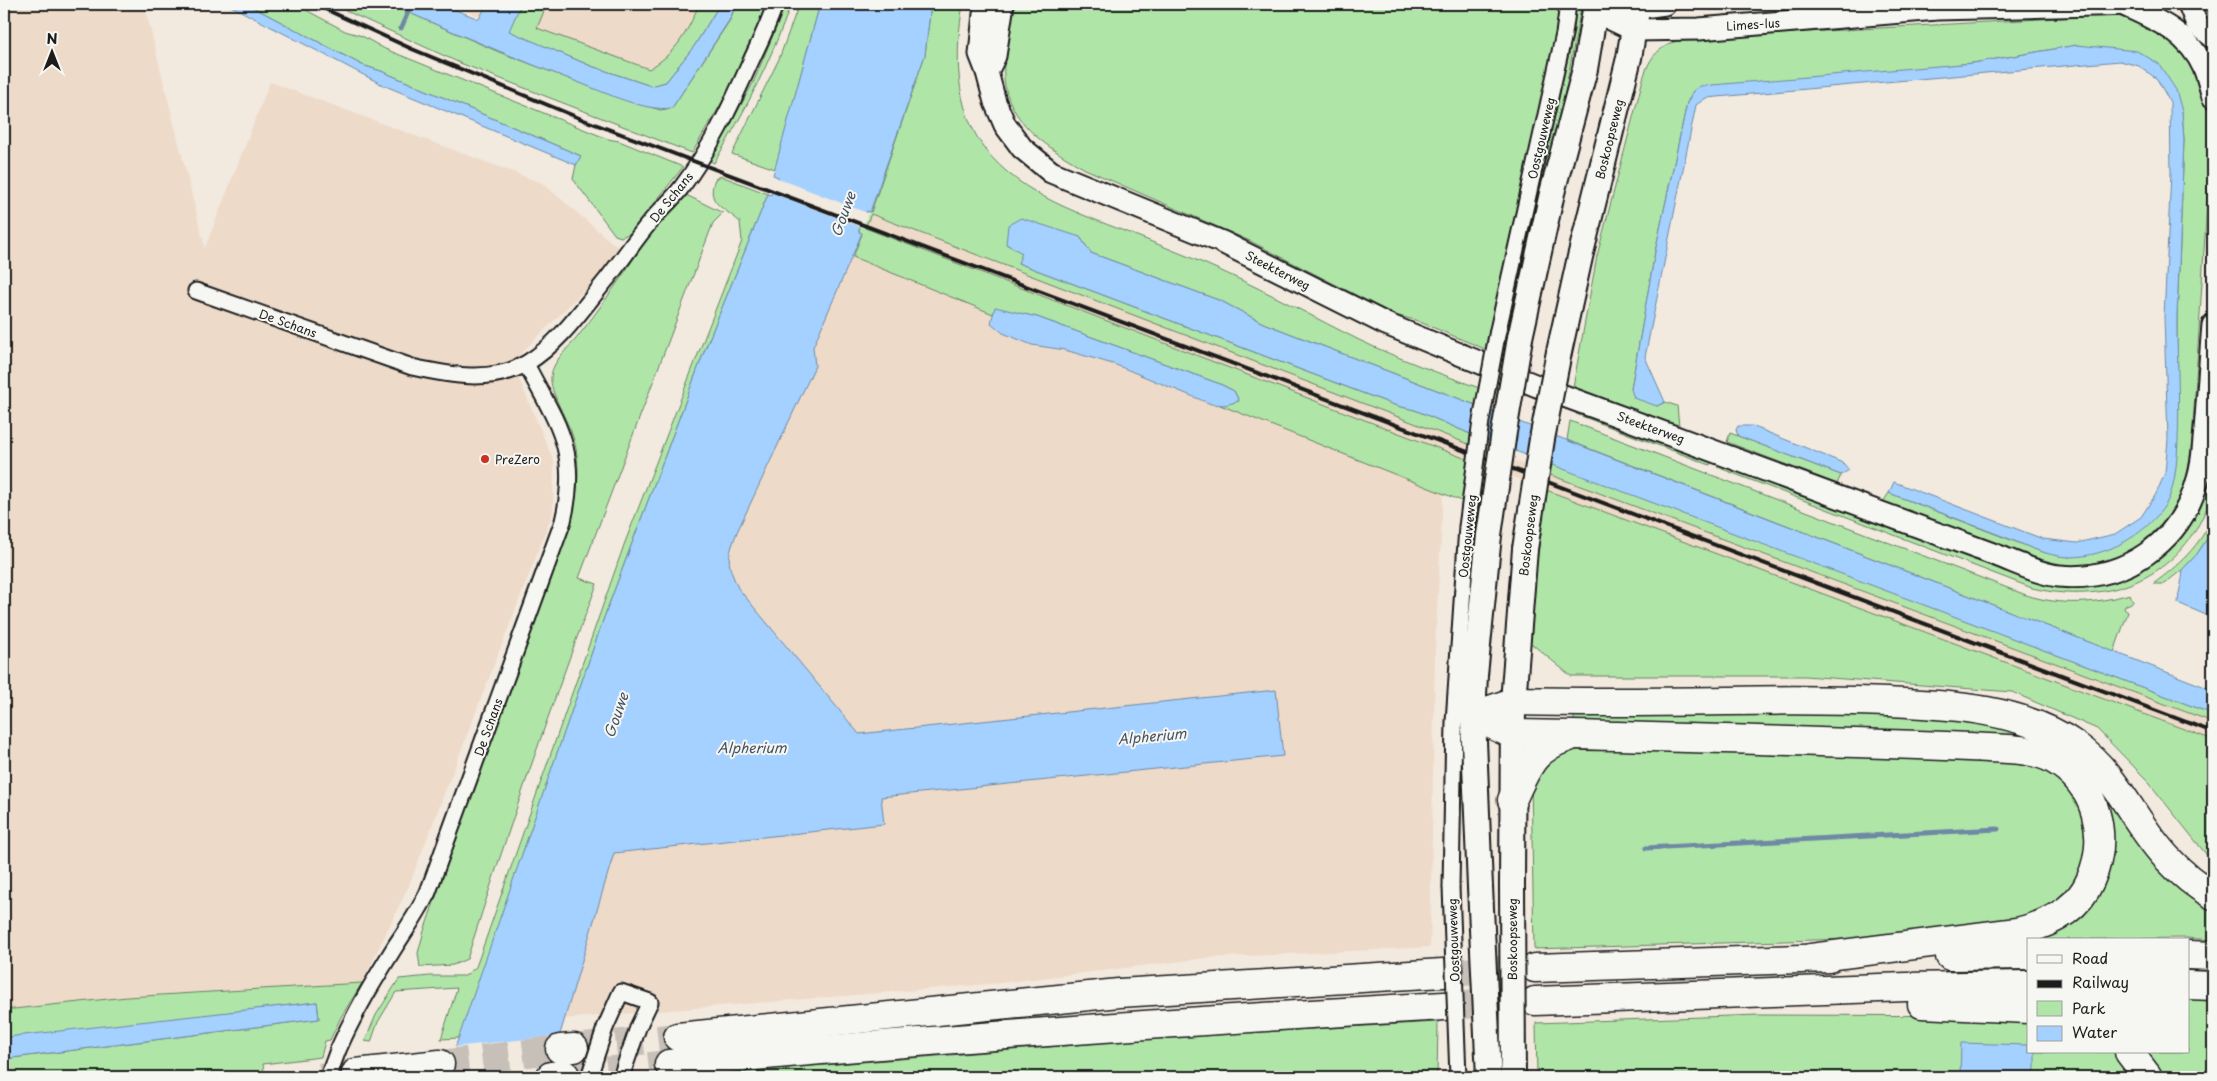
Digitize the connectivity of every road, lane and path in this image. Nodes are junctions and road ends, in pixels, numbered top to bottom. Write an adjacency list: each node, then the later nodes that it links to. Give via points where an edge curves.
1 (776, 4): 15 (street, De Schans, via 732,104 681,188 565,330)
2 (986, 4): 11 (main road, Steekterweg, via 980,54)
3 (1003, 4): 11 (main road, via 995,56)
4 (1568, 4): 43 (street, Oostgouweweg, bridge, via 1498,330 1481,421 1467,527 1454,713 1451,887)
5 (1665, 4): 9 (main road)
6 (2129, 4): 9 (main road, Limes-lus, via 1937,9 1699,28); 12 (main road, via 2182,36 2199,57)
7 (2185, 6): 10 (main road, via 2197,24)
8 (1596, 8): 9 (main road, Limes-lus); 17 (main road, bridge, via 1585,69 1550,202 1520,338 1489,535)
9 (1637, 14): 16 (main road, Boskoopseweg, bridge, via 1630,58 1580,257 1542,440 1525,549)
10 (2213, 37)
11 (987, 72): 14 (main road, Steekterweg, via 994,102 1005,125 1022,148 1051,172 1222,242 1386,324 1537,386 2057,576 2104,573 2142,557 2162,543 2185,511 2198,479)
12 (2213, 97)
13 (196, 290): 15 (street, De Schans, via 412,367 461,376 490,376)
14 (2213, 325)
15 (526, 364): 41 (street, De Schans, bridge, via 567,450 570,495 563,521 428,892 351,1021)
16 (1513, 702): 17 (highway); 18 (main road, Boskoopseweg); 21 (highway, via 1820,699 1950,707 2024,720 2076,745 2097,763 2167,858 2186,877)
17 (1473, 716): 18 (highway); 44 (main road, bridge)
18 (1512, 734): 19 (highway); 20 (main road, Boskoopseweg)
19 (1575, 735): 20 (highway, via 1553,742 1540,752 1528,766); 25 (highway, via 2026,751 2052,759 2072,774 2088,793 2101,838 2098,864 2088,886 2072,906 2054,920 2017,932)
20 (1512, 800): 45 (main road, Boskoopseweg, bridge)
21 (2213, 895)
22 (2027, 955): 25 (highway)
23 (2190, 955): 24 (highway)
24 (2213, 956)
25 (1811, 958): 26 (highway)
26 (1535, 968)
27 (1443, 973): 35 (highway, via 1128,992)
28 (2027, 985): 31 (highway)
29 (2190, 985): 30 (highway)
30 (2213, 986)
31 (1716, 994): 32 (highway); 34 (highway)
32 (1535, 1001)
33 (1444, 1006): 38 (highway, via 1119,1026)
34 (2027, 1009)
35 (678, 1037)
36 (2131, 1054): 46 (highway)
37 (440, 1064): 40 (highway)
38 (669, 1064)
39 (568, 1065): 42 (street, bridge, via 606,1028 622,992 650,1002)
40 (356, 1073)
41 (328, 1077)
42 (621, 1077)
43 (1458, 1077)
44 (1489, 1077)
45 (1513, 1077)
46 (2148, 1077)

